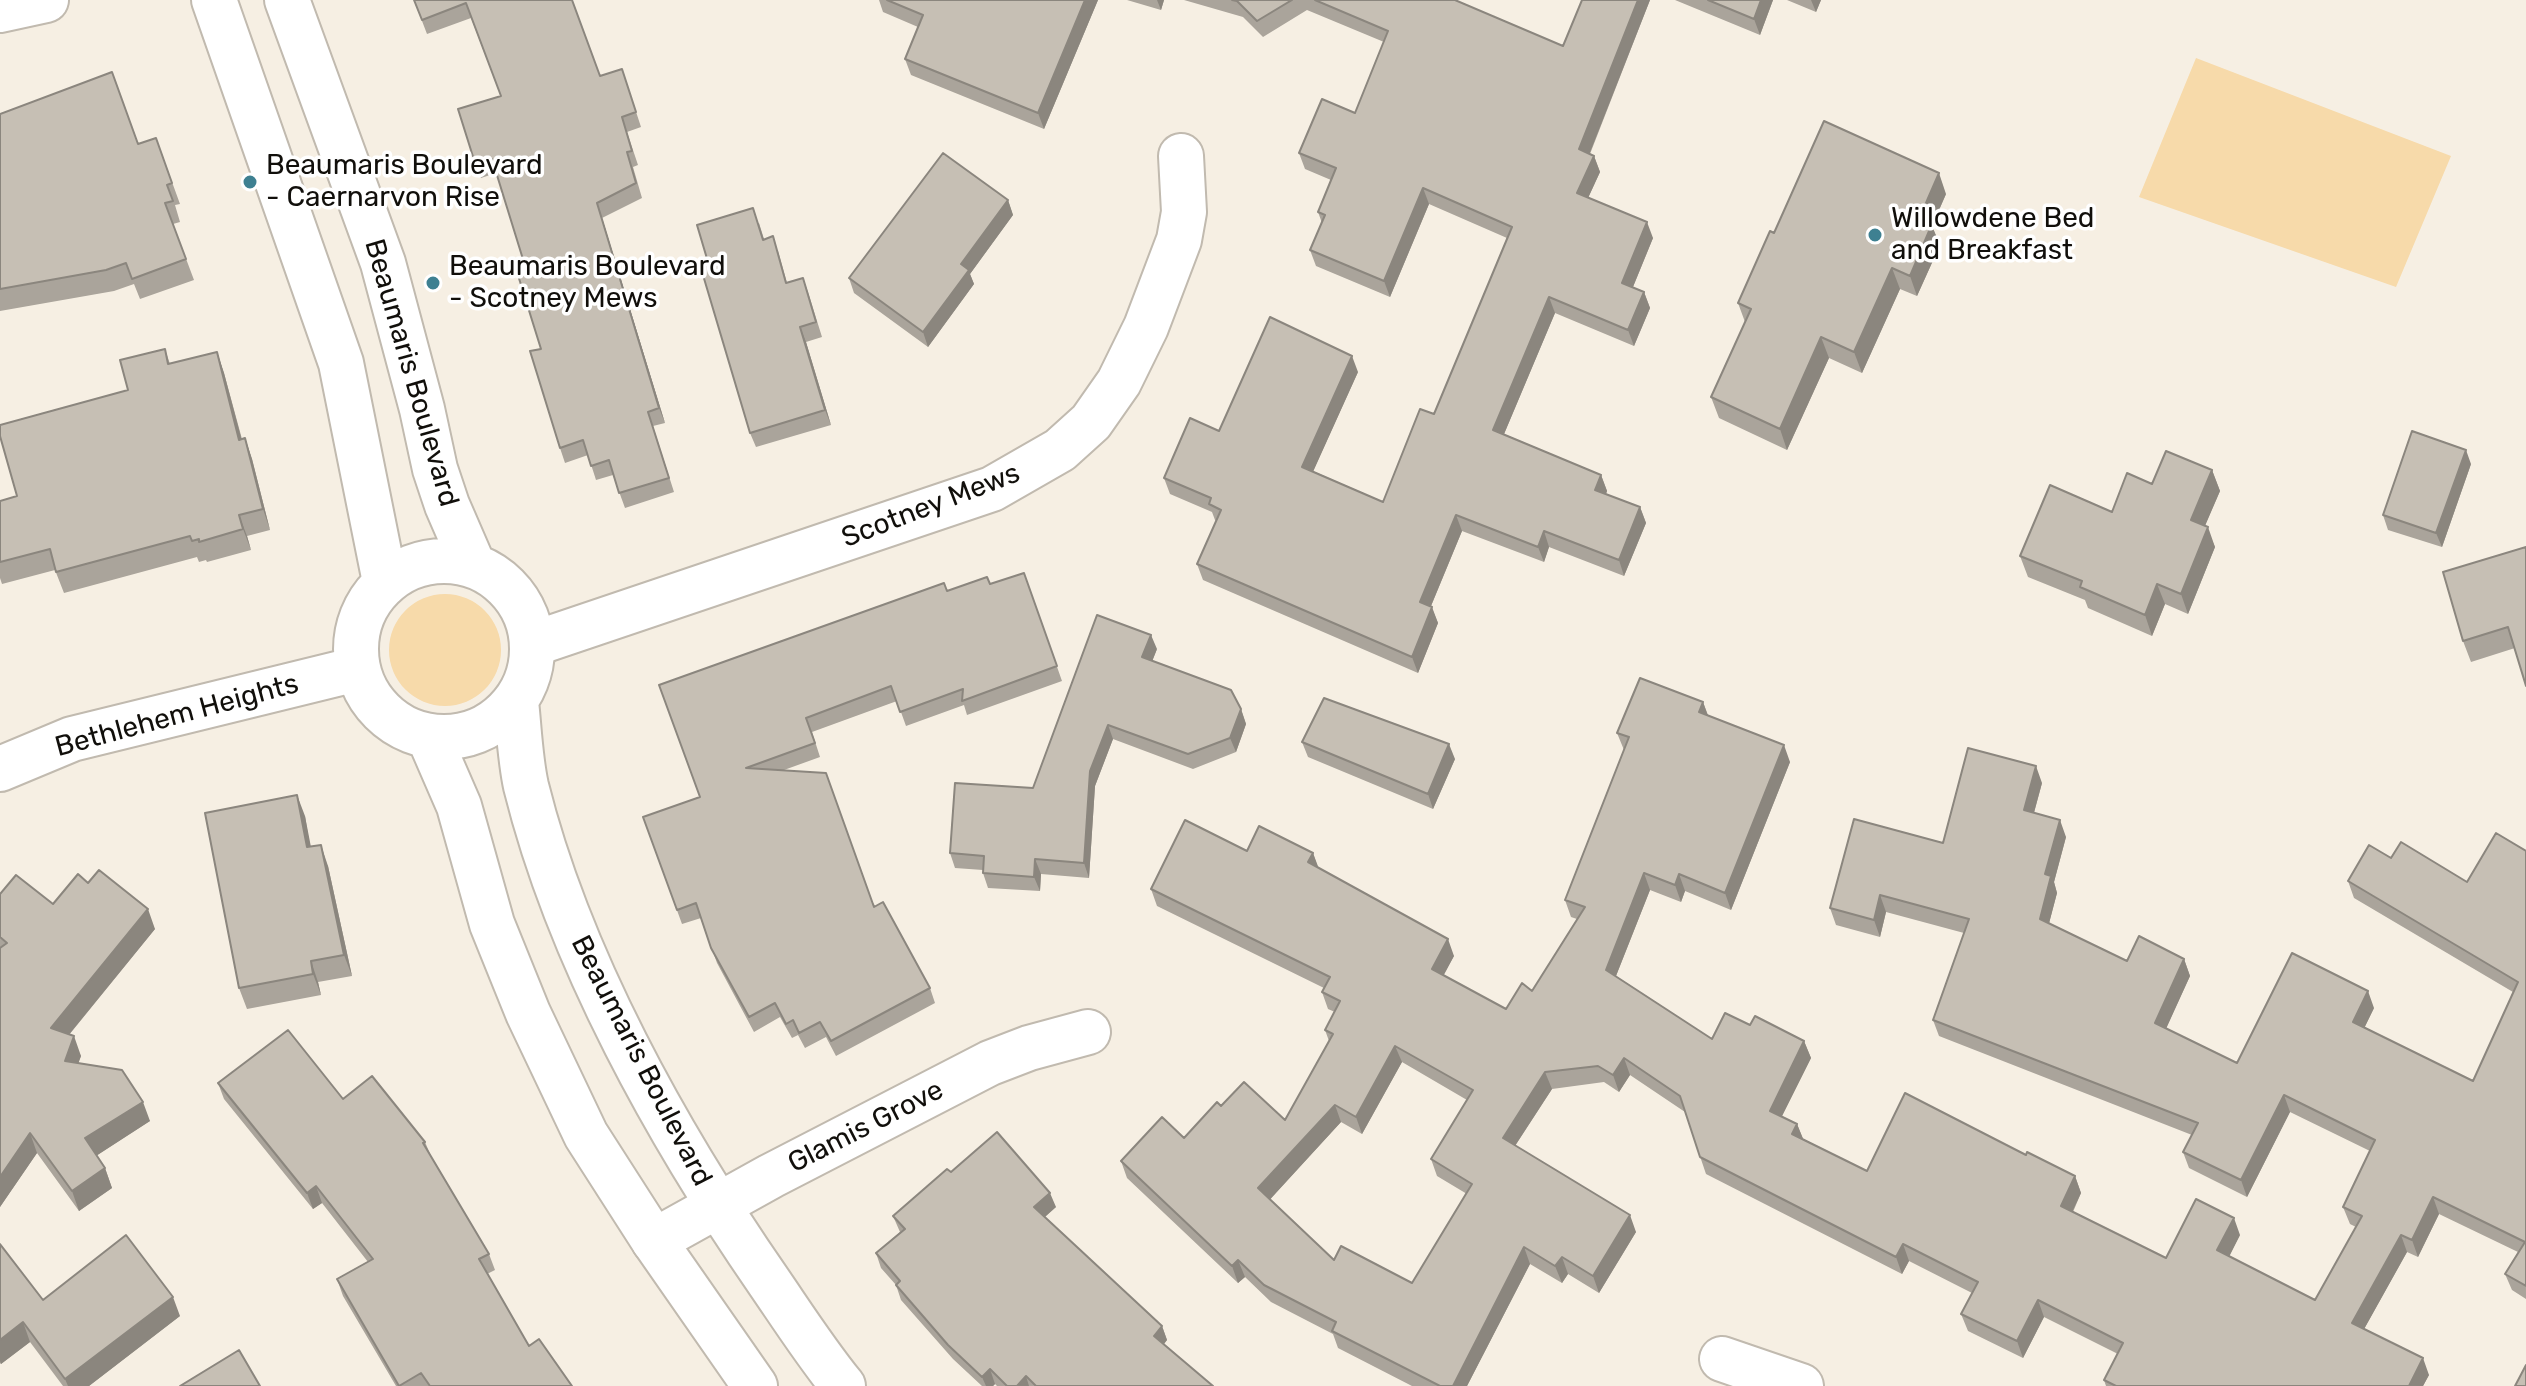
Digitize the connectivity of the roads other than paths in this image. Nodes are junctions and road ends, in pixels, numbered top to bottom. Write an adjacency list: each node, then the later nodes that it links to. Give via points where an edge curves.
1 (46, 0): 4 (street)
2 (214, 0): 7 (street, via 341,363)
3 (287, 0): 6 (street, Beaumaris Boulevard, via 383,263 435,469)
4 (0, 10)
5 (1181, 156): 8 (street, Scotney Mews, via 1184,212 1179,240 1146,327 1106,403 1060,450 992,489)
6 (473, 565): 7 (street, via 438,561 410,567); 8 (street, via 506,585 520,602)
7 (385, 582): 9 (street, via 359,622)
8 (533, 644): 10 (street)
9 (357, 669): 11 (street, via 383,714 404,729); 12 (street, Bethlehem Heights, via 72,739)
10 (516, 701): 11 (street, via 486,728 468,735); 14 (street, Beaumaris Boulevard, via 525,782 576,936 627,1046)
11 (429, 737): 15 (street, via 459,806 492,924 528,1013 586,1135)
12 (0, 769)
13 (1088, 1032): 14 (street, Glamis Grove, via 990,1063)
14 (716, 1206): 15 (street, Glamis Grove); 18 (street, Beaumaris Boulevard)
15 (654, 1241): 17 (street)
16 (1722, 1359): 19 (street)
17 (755, 1386)
18 (843, 1386)
19 (1801, 1386)

